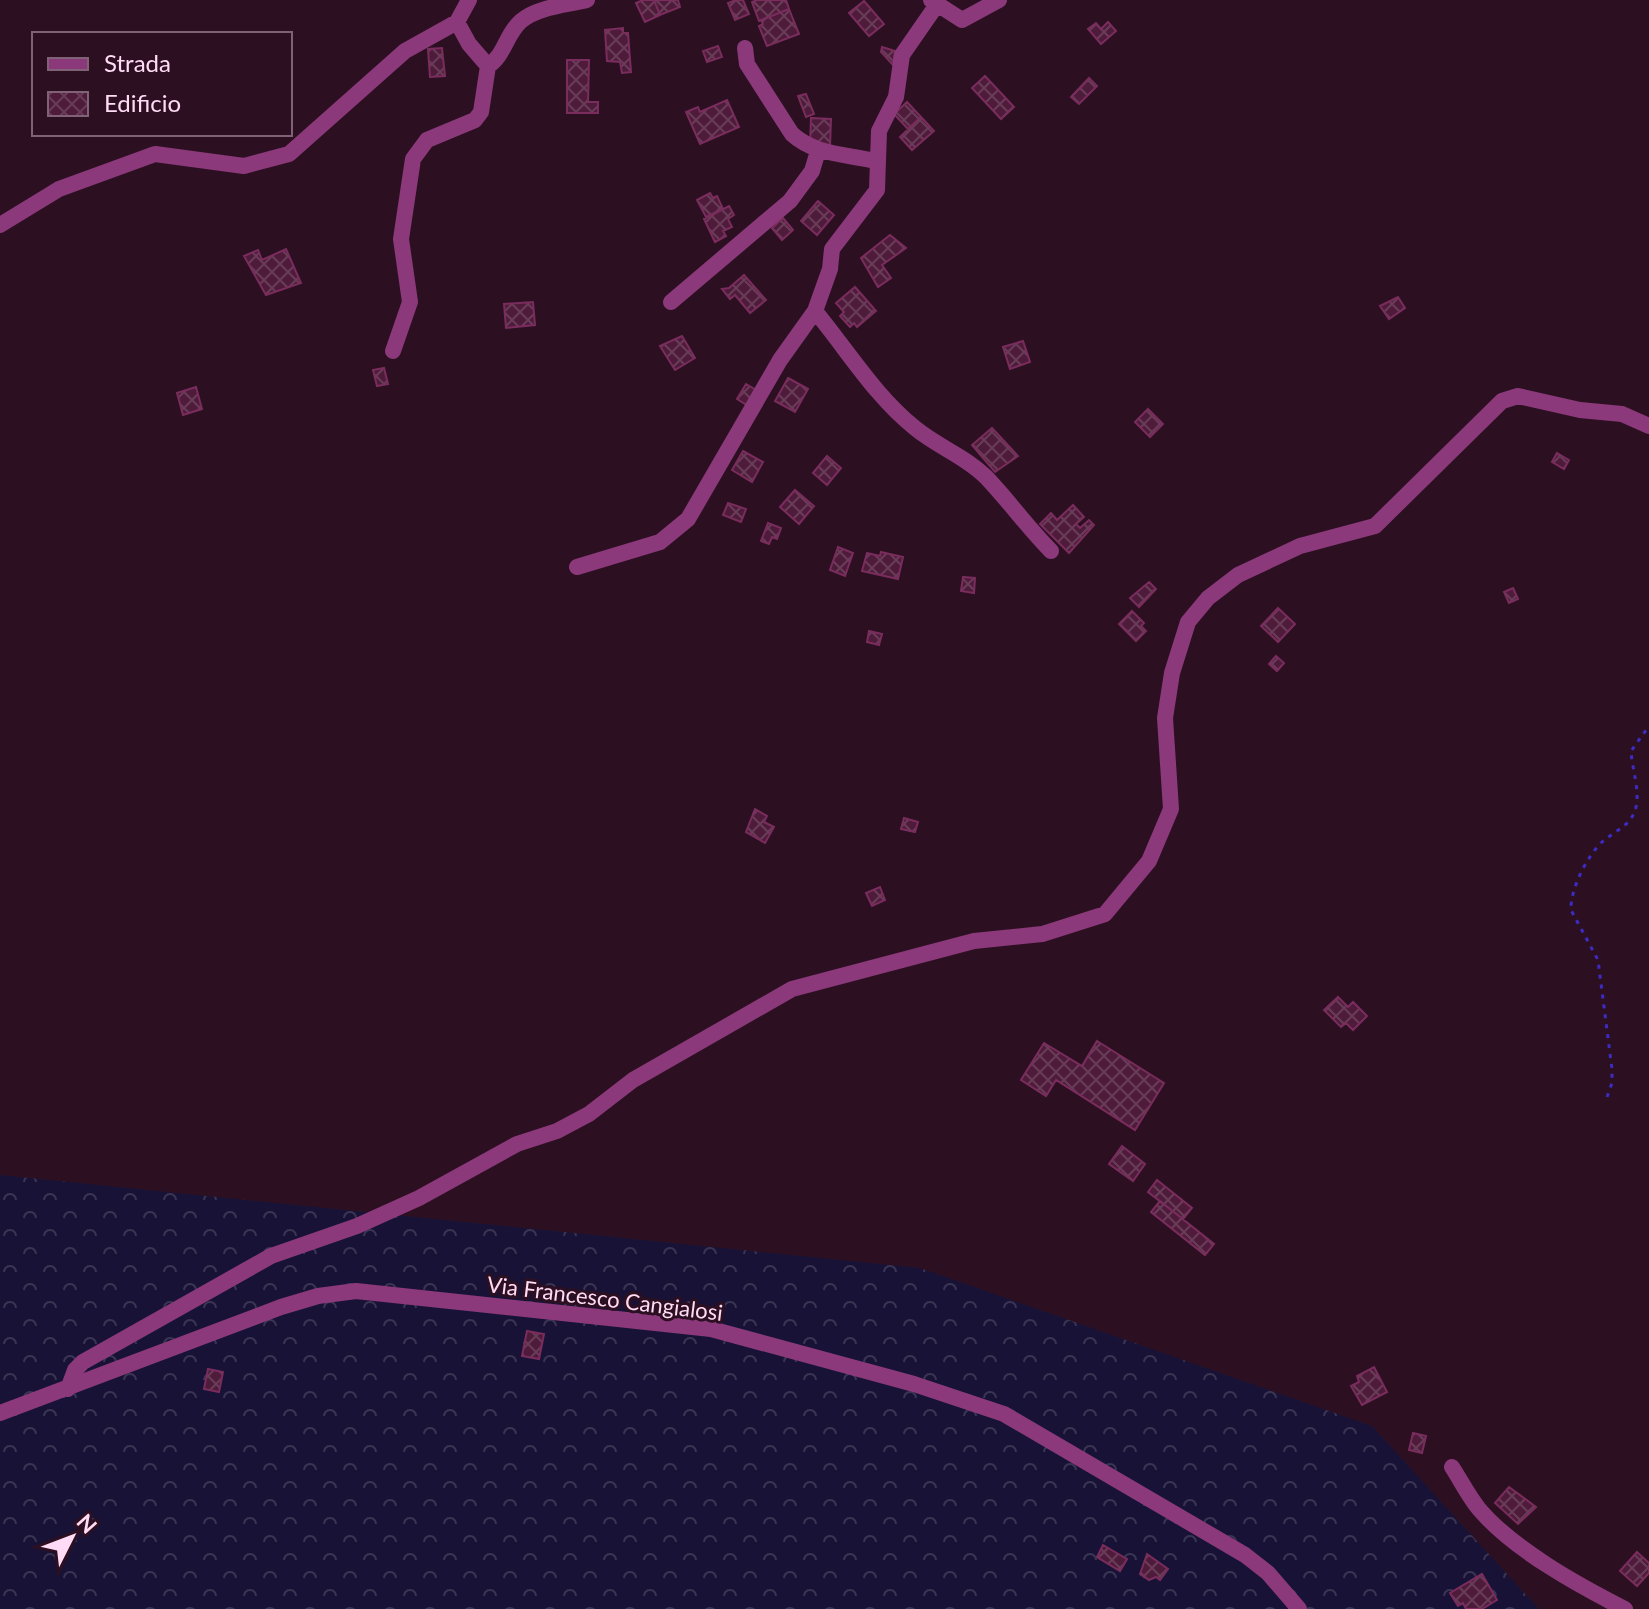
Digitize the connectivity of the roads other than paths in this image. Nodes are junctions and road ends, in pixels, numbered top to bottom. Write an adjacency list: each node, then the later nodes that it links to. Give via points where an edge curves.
1 (469, 0): 5 (street)
2 (587, 0): 7 (street, via 521,21 500,58)
3 (999, 0): 4 (street, via 962,20)
4 (933, 3): 9 (street, via 902,55 896,97 879,131)
5 (457, 22): 7 (street); 10 (street, via 405,51 289,154 244,166 155,154 59,189)
6 (745, 48): 8 (street, via 747,64 792,134)
7 (488, 66): 13 (street, via 475,120 427,140 413,159 401,239 410,302)
8 (818, 151): 9 (street); 11 (street, via 812,171 790,201)
9 (875, 161): 12 (street, via 877,190 832,249)
10 (0, 225)
11 (671, 302)
12 (815, 311): 15 (street, via 893,408 986,477); 16 (street, via 780,360 688,519 660,542)
13 (393, 351)
14 (1649, 426): 17 (street, via 1622,414 1518,396 1502,401 1375,526 1281,554 1238,575 1208,598 1188,622 1172,673 1165,718 1171,809 1149,861 1105,914 1042,934 974,941 792,989 633,1080 557,1131 517,1144 395,1209 271,1256 226,1280 83,1362)
15 (1051, 551)
16 (577, 567)
17 (68, 1389): 18 (street, Via Francesco Cangialosi); 20 (street, Via Francesco Cangialosi, via 281,1307 356,1291 711,1329 1004,1414 1245,1555)
18 (0, 1413)
19 (1452, 1467): 21 (street, via 1479,1509 1505,1533 1581,1587)
20 (1299, 1609)
21 (1625, 1609)

